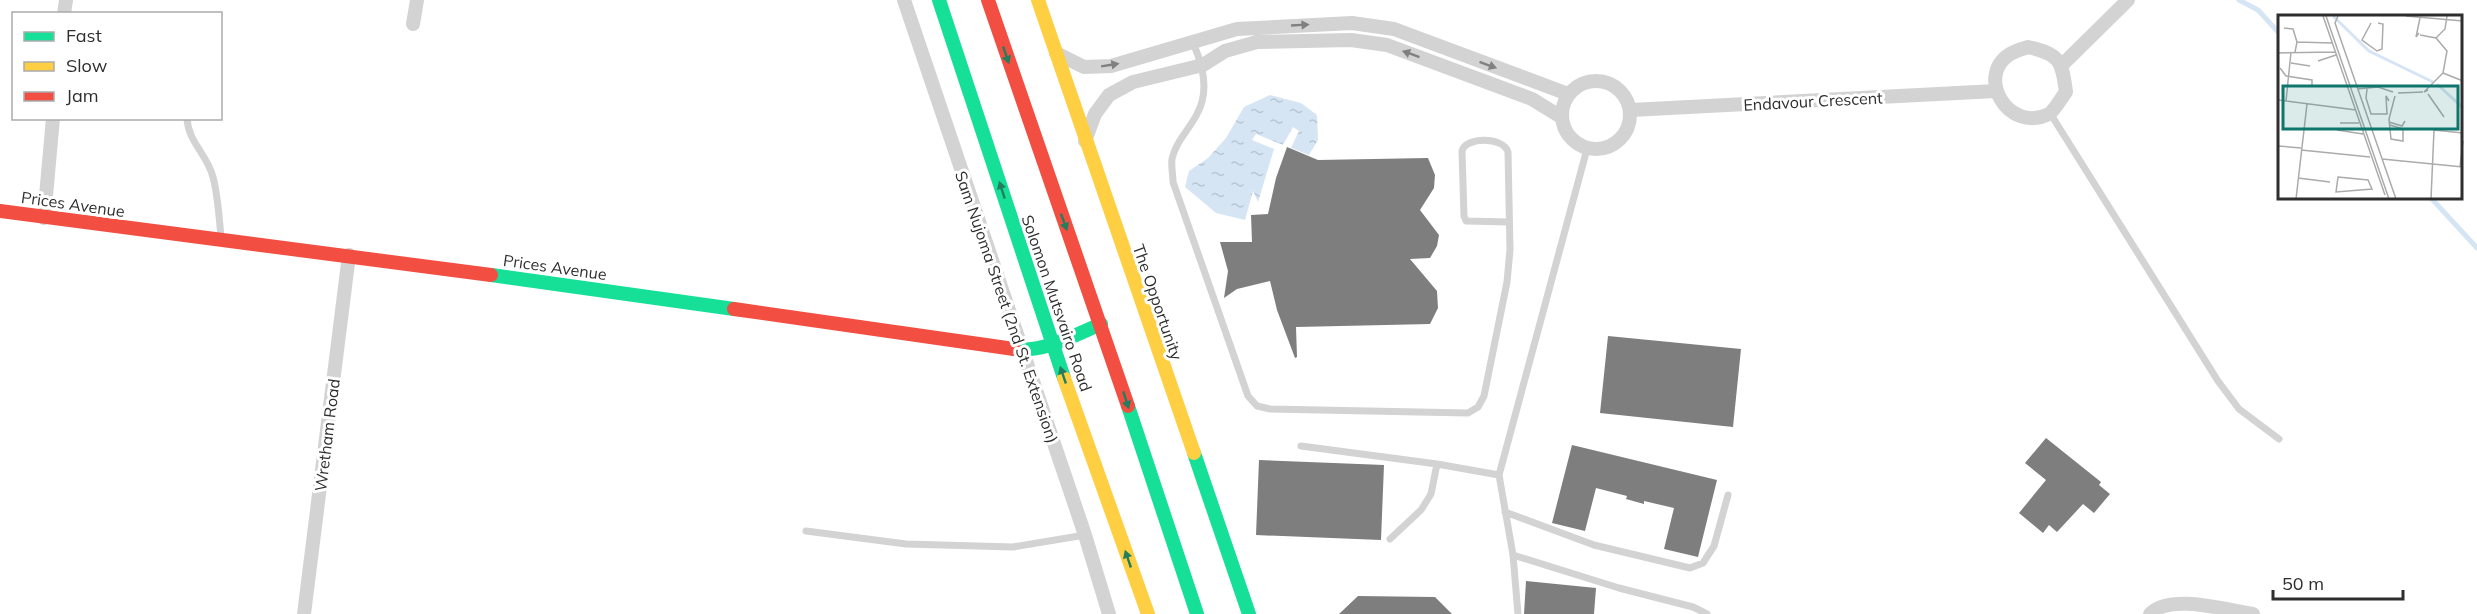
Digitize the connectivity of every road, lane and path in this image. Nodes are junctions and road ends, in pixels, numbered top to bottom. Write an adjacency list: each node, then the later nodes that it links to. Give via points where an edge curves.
1 (417, 0): 7 (street)
2 (904, 0): 28 (street, Sam Nujoma Street (2nd St. Extension))
3 (939, 0): 27 (main road, Solomon Mutsvairo Road, one-way to 3)
4 (988, 0): 26 (main road, one-way to 26)
5 (1038, 0): 9 (main road, The Opportunity)
6 (2128, 0): 11 (street)
7 (413, 24)
8 (1193, 43): 9 (street, one-way to 8, via 1084,67 1111,66); 10 (lane); 13 (street, one-way to 13, via 1237,28 1352,23 1394,29)
9 (1056, 53): 19 (main road, The Opportunity)
10 (1203, 66): 16 (street, one-way to 10, via 1532,99 1387,45 1352,40 1257,42 1225,51); 19 (street, via 1133,82 1109,95 1095,114); 23 (lane, via 1204,93 1172,159 1173,182 1248,396 1257,406 1468,413 1478,407 1484,396 1507,282)
11 (2062, 66): 12 (street, via 2048,51 2028,47 2009,54 1997,70); 15 (street, via 2066,92)
12 (1996, 91): 14 (street, Endavour Crescent); 15 (street, via 2007,110 2028,119)
13 (1568, 94): 14 (street, via 1584,82 1605,82 1622,92); 16 (street)
14 (1631, 111): 20 (street, via 1626,132 1609,147)
15 (2050, 113): 29 (lane, via 2218,381 2239,409)
16 (1561, 117): 20 (street, via 1569,137)
17 (53, 120): 22 (street)
18 (187, 120): 24 (lane, via 191,140 213,176)
19 (1085, 141): 43 (main road, The Opportunity)
20 (1587, 149): 32 (lane)
21 (0, 211): 22 (main road, Prices Avenue)
22 (44, 218): 24 (main road, Prices Avenue)
23 (1509, 222): 23 (lane, via 1506,145 1499,141 1467,142 1462,151 1466,221)
24 (221, 239): 25 (main road, Prices Avenue)
25 (349, 255): 28 (main road, Prices Avenue); 39 (street, Wretham Road)
26 (1101, 324): 27 (main road, Prices Avenue); 42 (main road, one-way to 42)
27 (1052, 344): 28 (main road, Prices Avenue); 41 (main road, Solomon Mutsvairo Road, one-way to 27)
28 (1021, 350): 36 (street, Sam Nujoma Street (2nd St. Extension))
29 (2279, 439)
30 (1301, 446): 31 (lane)
31 (1437, 464): 32 (lane); 37 (lane, via 1431,494 1421,510)
32 (1499, 475): 34 (lane)
33 (1728, 495): 34 (lane, via 1714,546 1703,563 1690,568 1594,545)
34 (1505, 512): 38 (lane)
35 (806, 531): 36 (lane, via 906,544 1013,547)
36 (1085, 535): 40 (street, Sam Nujoma Street (2nd St. Extension))
37 (1390, 539)
38 (1513, 555): 44 (lane); 45 (lane)
39 (304, 614)
40 (1109, 614)
41 (1148, 614)
42 (1197, 614)
43 (1249, 614)
44 (1518, 614)
45 (1707, 614)
46 (2150, 614): 47 (street, via 2165,604 2180,603)
47 (2253, 614)

